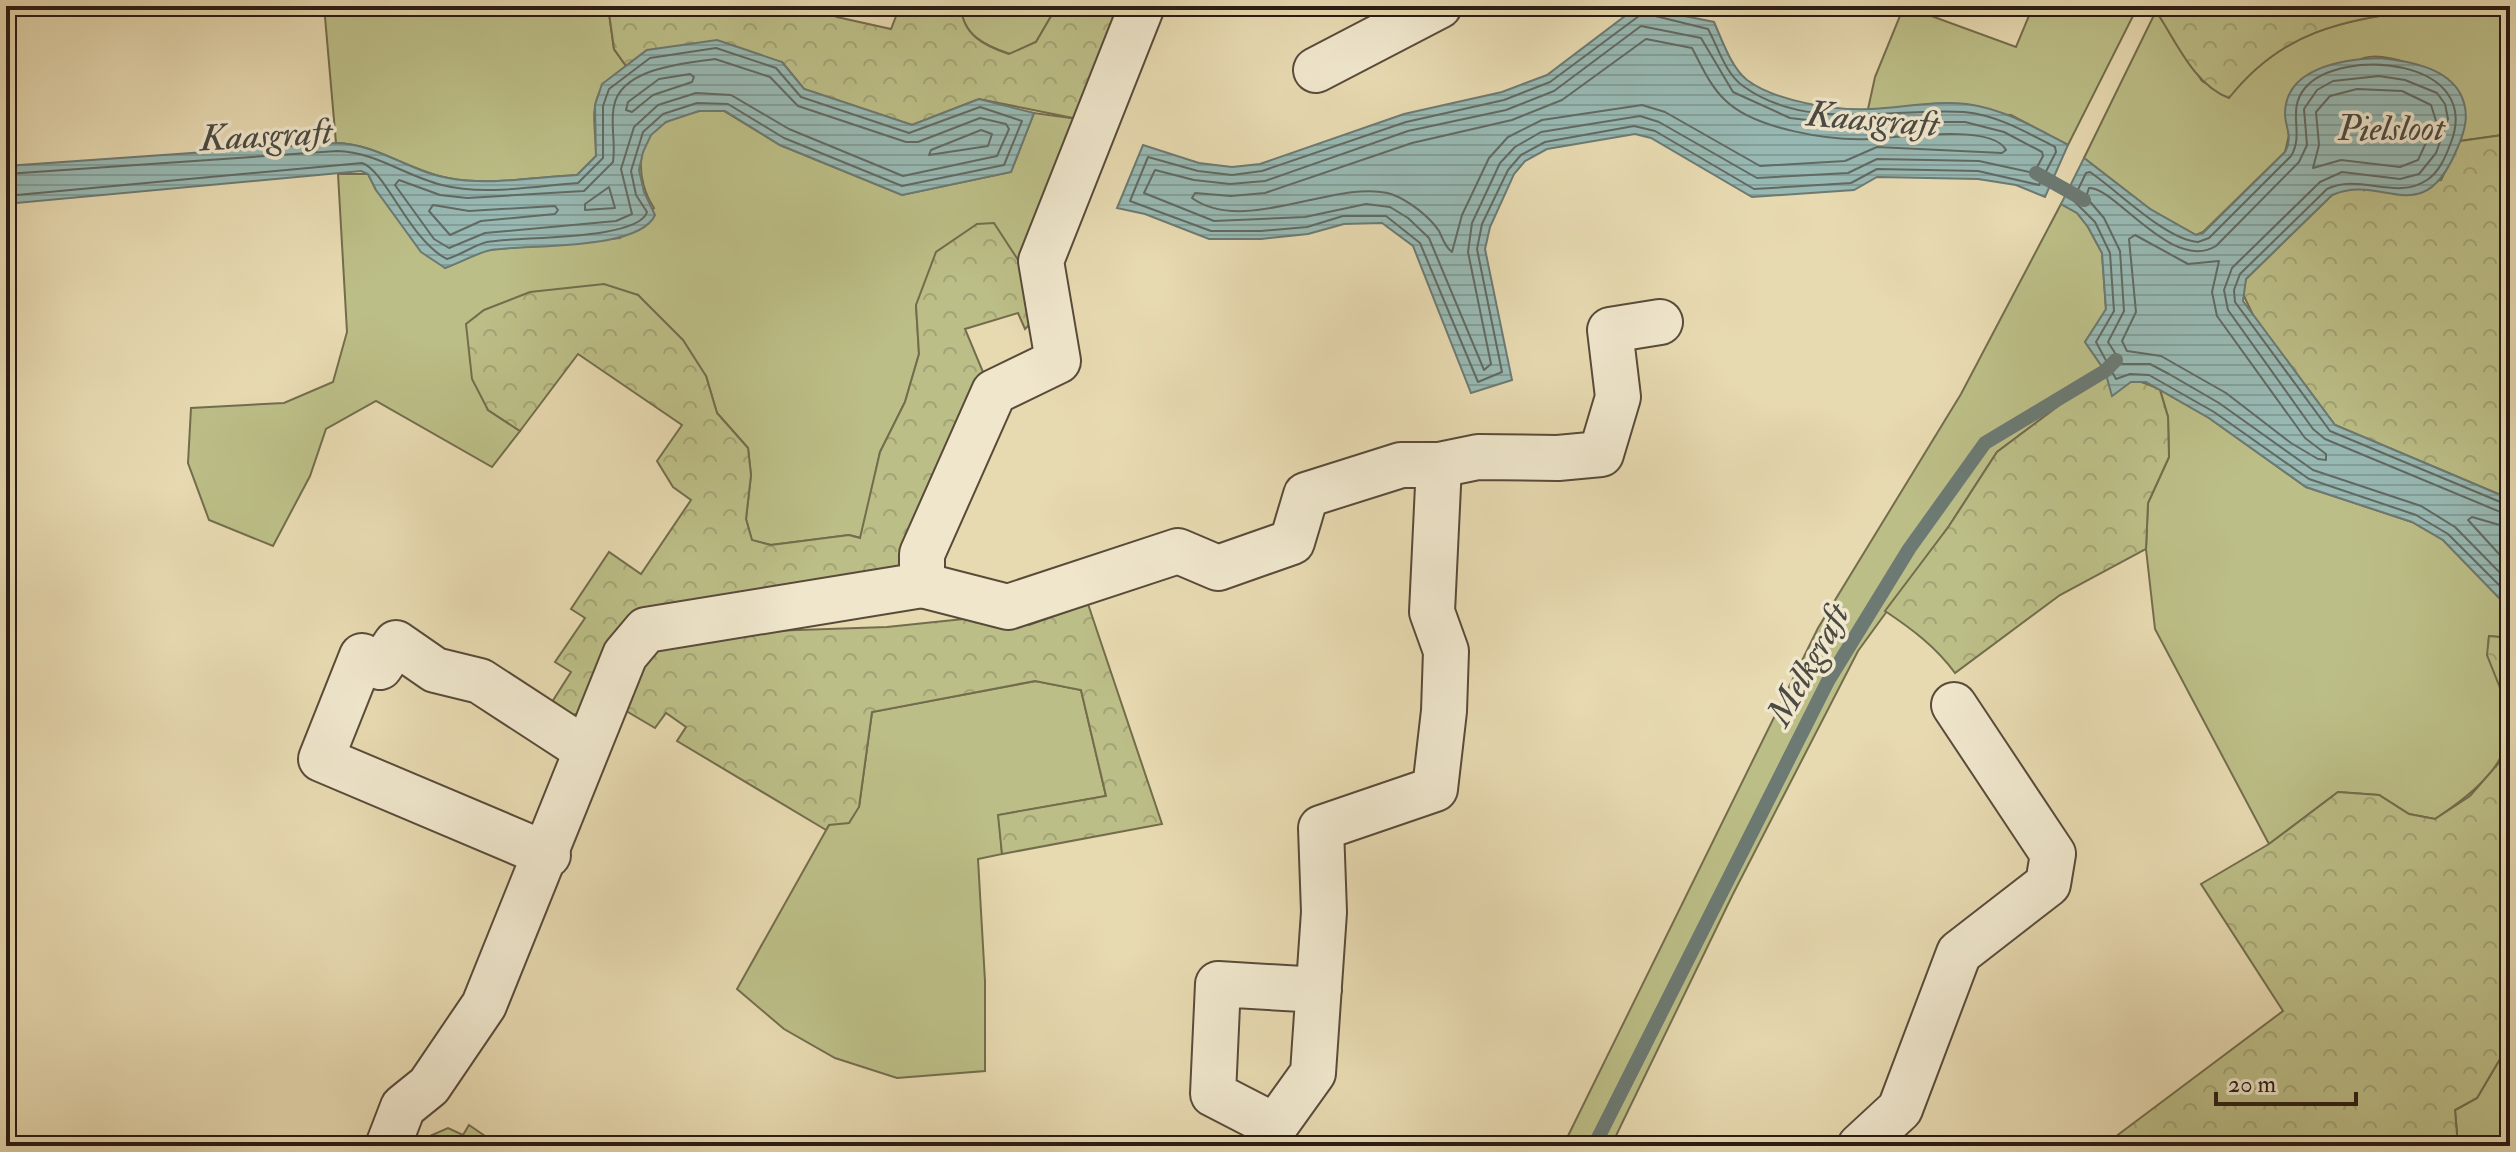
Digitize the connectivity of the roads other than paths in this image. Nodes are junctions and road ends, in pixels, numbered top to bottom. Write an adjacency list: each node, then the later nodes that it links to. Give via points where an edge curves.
1 (1142, 6): 6 (street, via 1041,261 1058,361 994,392 922,554)
2 (1439, 6): 3 (street)
3 (1316, 70)
4 (1660, 322): 5 (street, via 1610,330 1618,397 1601,454 1478,457)
5 (1439, 465): 6 (street, via 1401,465 1306,495 1292,542 1218,568 1178,551 1008,607); 10 (street, via 1432,612 1446,651 1435,789 1321,828 1324,912)
6 (922, 585): 8 (street, via 646,630 625,655)
7 (1954, 705): 12 (street, via 2053,854 2048,884 1959,953 1900,1109)
8 (586, 750): 9 (street); 9 (street, via 480,681 435,670 396,643 380,667 362,656 321,759)
9 (548, 855): 11 (street, via 484,1005 429,1086 403,1107)
10 (1319, 990)
11 (388, 1146)
12 (1860, 1146)

